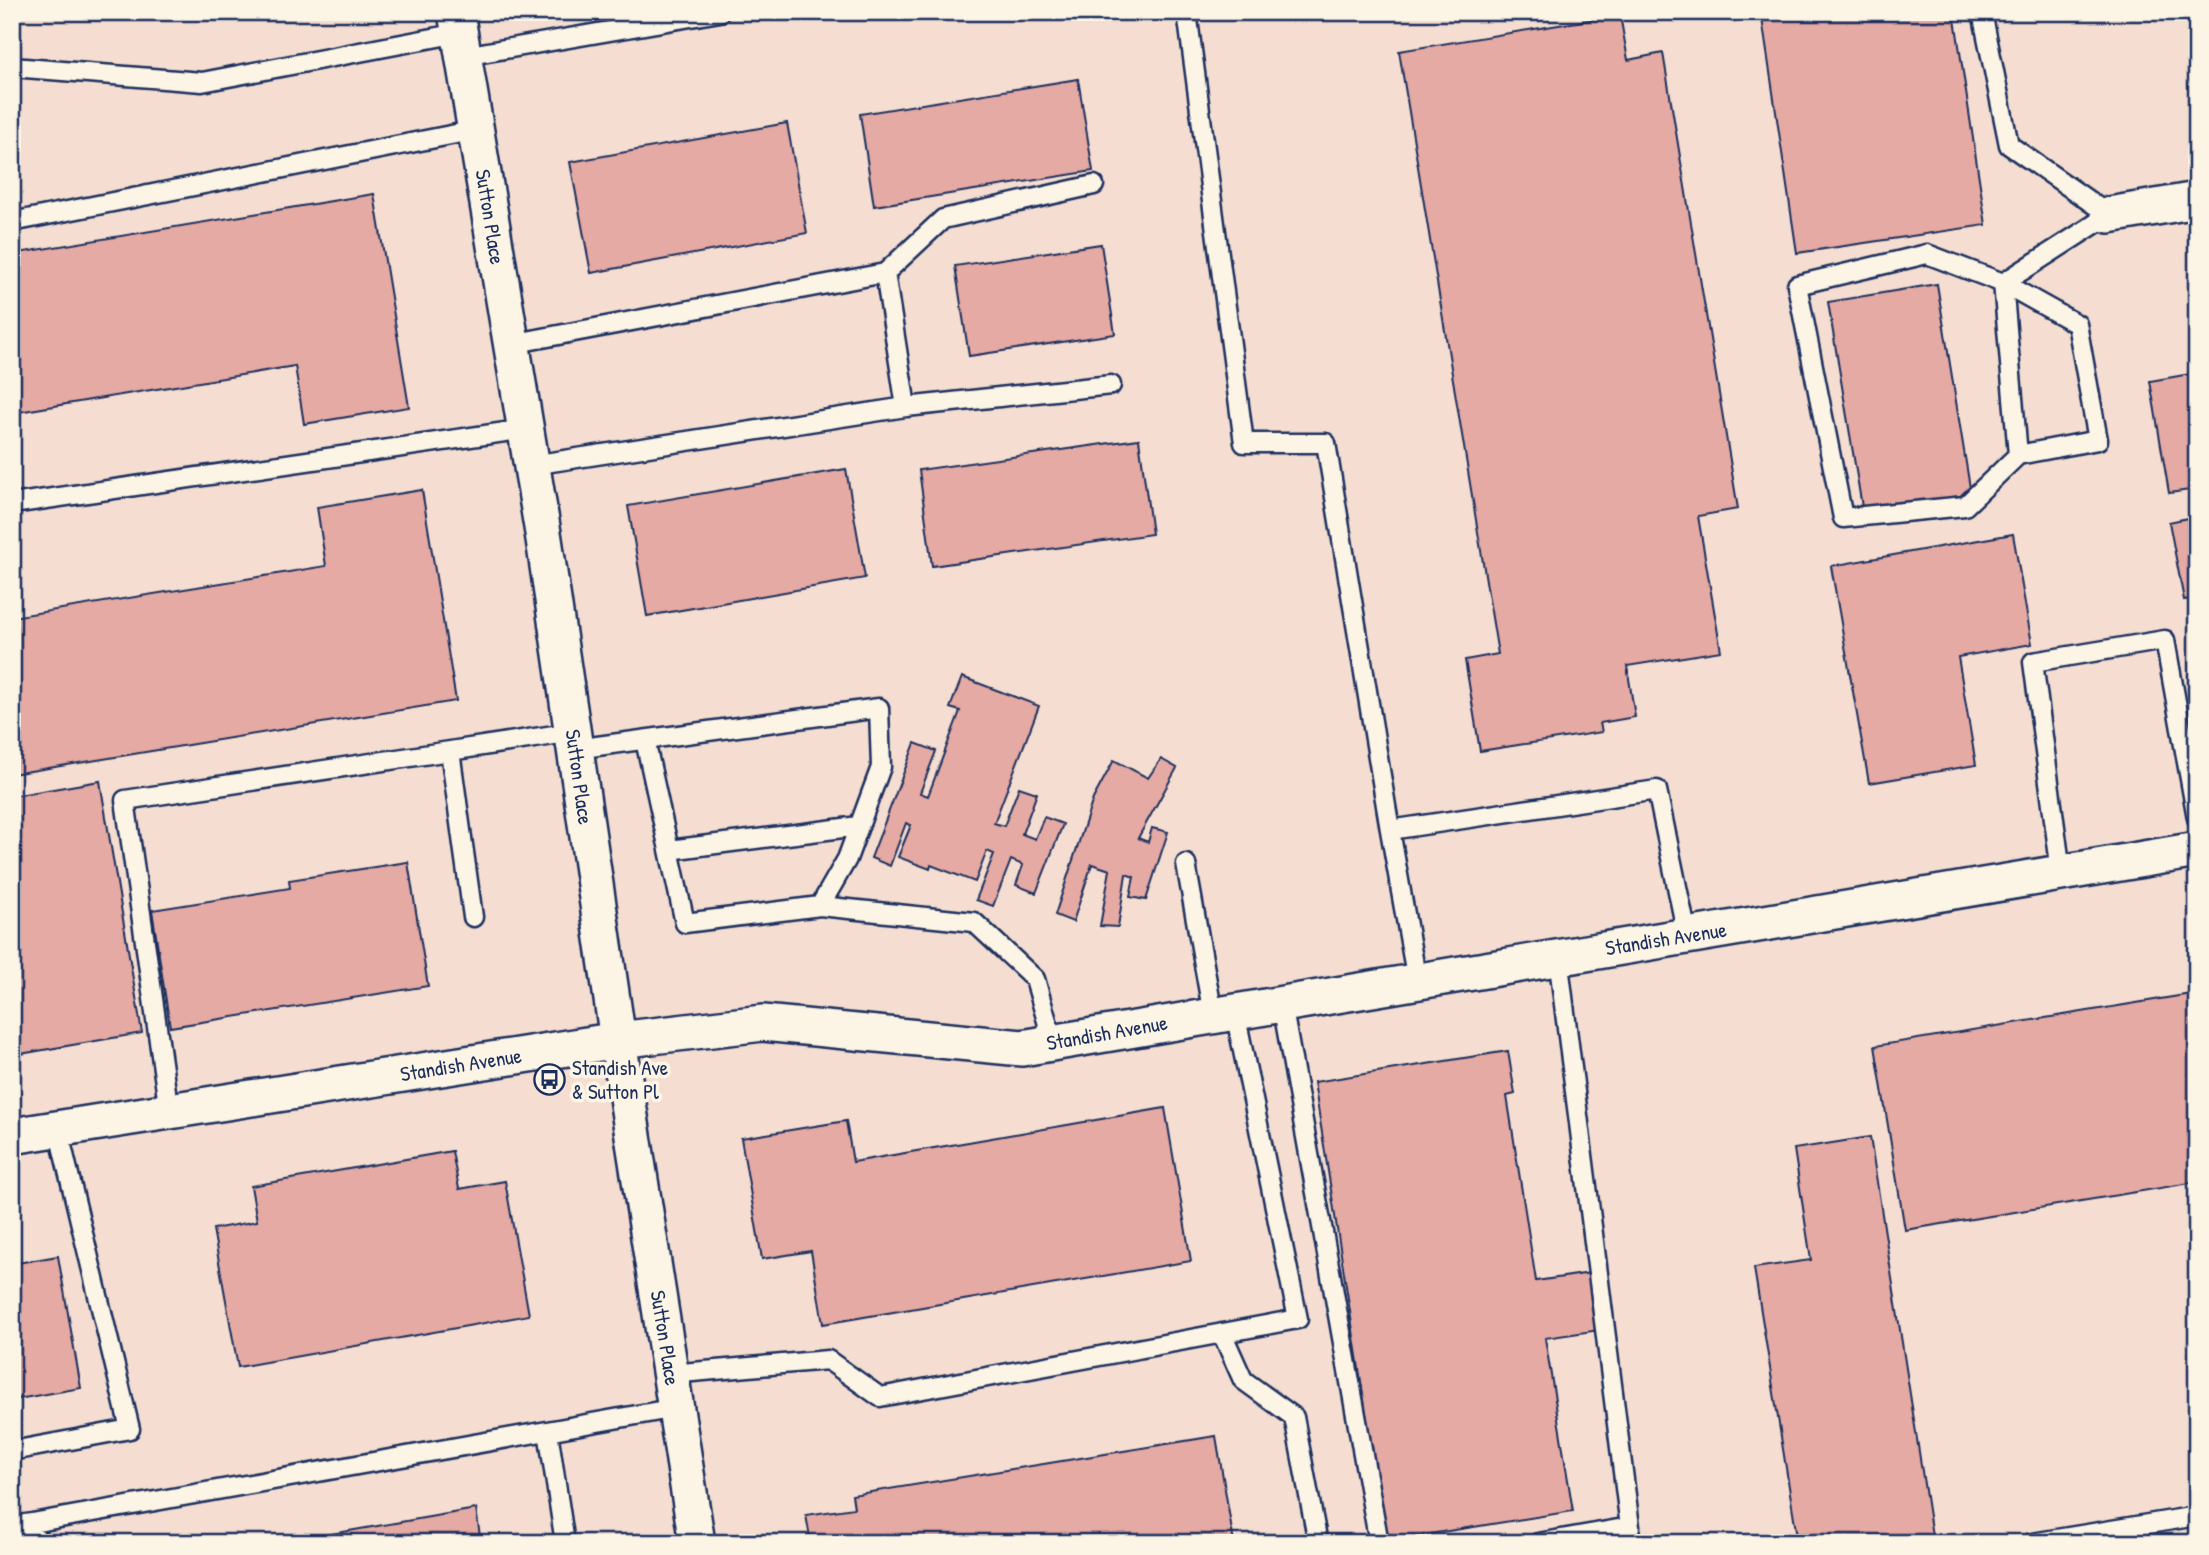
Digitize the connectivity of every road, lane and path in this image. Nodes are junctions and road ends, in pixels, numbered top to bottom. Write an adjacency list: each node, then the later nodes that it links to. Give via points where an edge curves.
1 (720, 12): 4 (lane)
2 (1187, 12): 25 (lane, via 1244,443 1326,443)
3 (1982, 12): 9 (lane, via 2009,145)
4 (460, 34): 5 (lane, via 202,82); 6 (street, Sutton Place)
5 (12, 67)
6 (476, 130): 10 (lane); 13 (street, Sutton Place)
7 (1094, 185): 11 (lane, via 943,219)
8 (2197, 201): 9 (street)
9 (2109, 215): 12 (lane)
10 (12, 222)
11 (885, 273): 13 (lane); 15 (lane)
12 (2003, 283): 17 (lane); 17 (lane, via 2077,324 2098,440); 17 (lane, via 1927,254 1797,285 1843,518 1965,506)
13 (511, 344): 16 (street, Sutton Place)
14 (1111, 385): 15 (lane)
15 (906, 407): 18 (lane)
16 (526, 429): 18 (street, Sutton Place); 19 (lane)
17 (2018, 455)
18 (532, 465): 20 (street, Sutton Place)
19 (12, 504)
20 (574, 740): 21 (lane); 22 (lane); 37 (street, Sutton Place)
21 (645, 740): 24 (lane, via 879,708 881,767); 26 (lane)
22 (450, 751): 31 (lane); 39 (lane, via 125,800)
23 (2197, 818): 29 (lane, via 2165,640 2034,662)
24 (859, 826): 26 (lane); 30 (lane, via 847,859)
25 (1390, 830): 32 (lane, via 1657,790); 34 (lane)
26 (669, 850): 30 (lane, via 685,923)
27 (2197, 850): 29 (street, Standish Avenue)
28 (1186, 864): 36 (lane)
29 (2061, 872): 32 (street, Standish Avenue)
30 (820, 906): 38 (lane, via 974,922 1035,979)
31 (473, 917)
32 (1687, 935): 33 (street, Standish Avenue)
33 (1558, 957): 34 (street, Standish Avenue); 55 (lane, via 1630,1527)
34 (1417, 981): 35 (street, Standish Avenue)
35 (1282, 1004): 36 (street, Standish Avenue); 54 (lane)
36 (1224, 1014): 38 (street, Standish Avenue); 42 (lane, via 1298,1318)
37 (618, 1040): 38 (street, Standish Avenue, via 763,1023 1022,1048); 39 (street, Standish Avenue); 43 (street, Sutton Place)
38 (1053, 1042)
39 (169, 1111): 40 (street, Standish Avenue)
40 (58, 1129): 41 (street, Standish Avenue); 46 (lane, via 130,1429)
41 (12, 1136)
42 (1222, 1333): 43 (lane, via 880,1397 828,1360); 53 (lane, via 1243,1380 1294,1418)
43 (670, 1374): 44 (street, Sutton Place)
44 (676, 1409): 45 (lane); 52 (street, Sutton Place)
45 (548, 1432): 48 (lane); 51 (lane)
46 (12, 1451)
47 (2197, 1517): 56 (lane)
48 (32, 1523): 49 (lane); 50 (lane)
49 (12, 1526)
50 (36, 1543)
51 (565, 1543)
52 (697, 1543)
53 (1318, 1543)
54 (1379, 1543)
55 (1538, 1543)
56 (2032, 1543)

